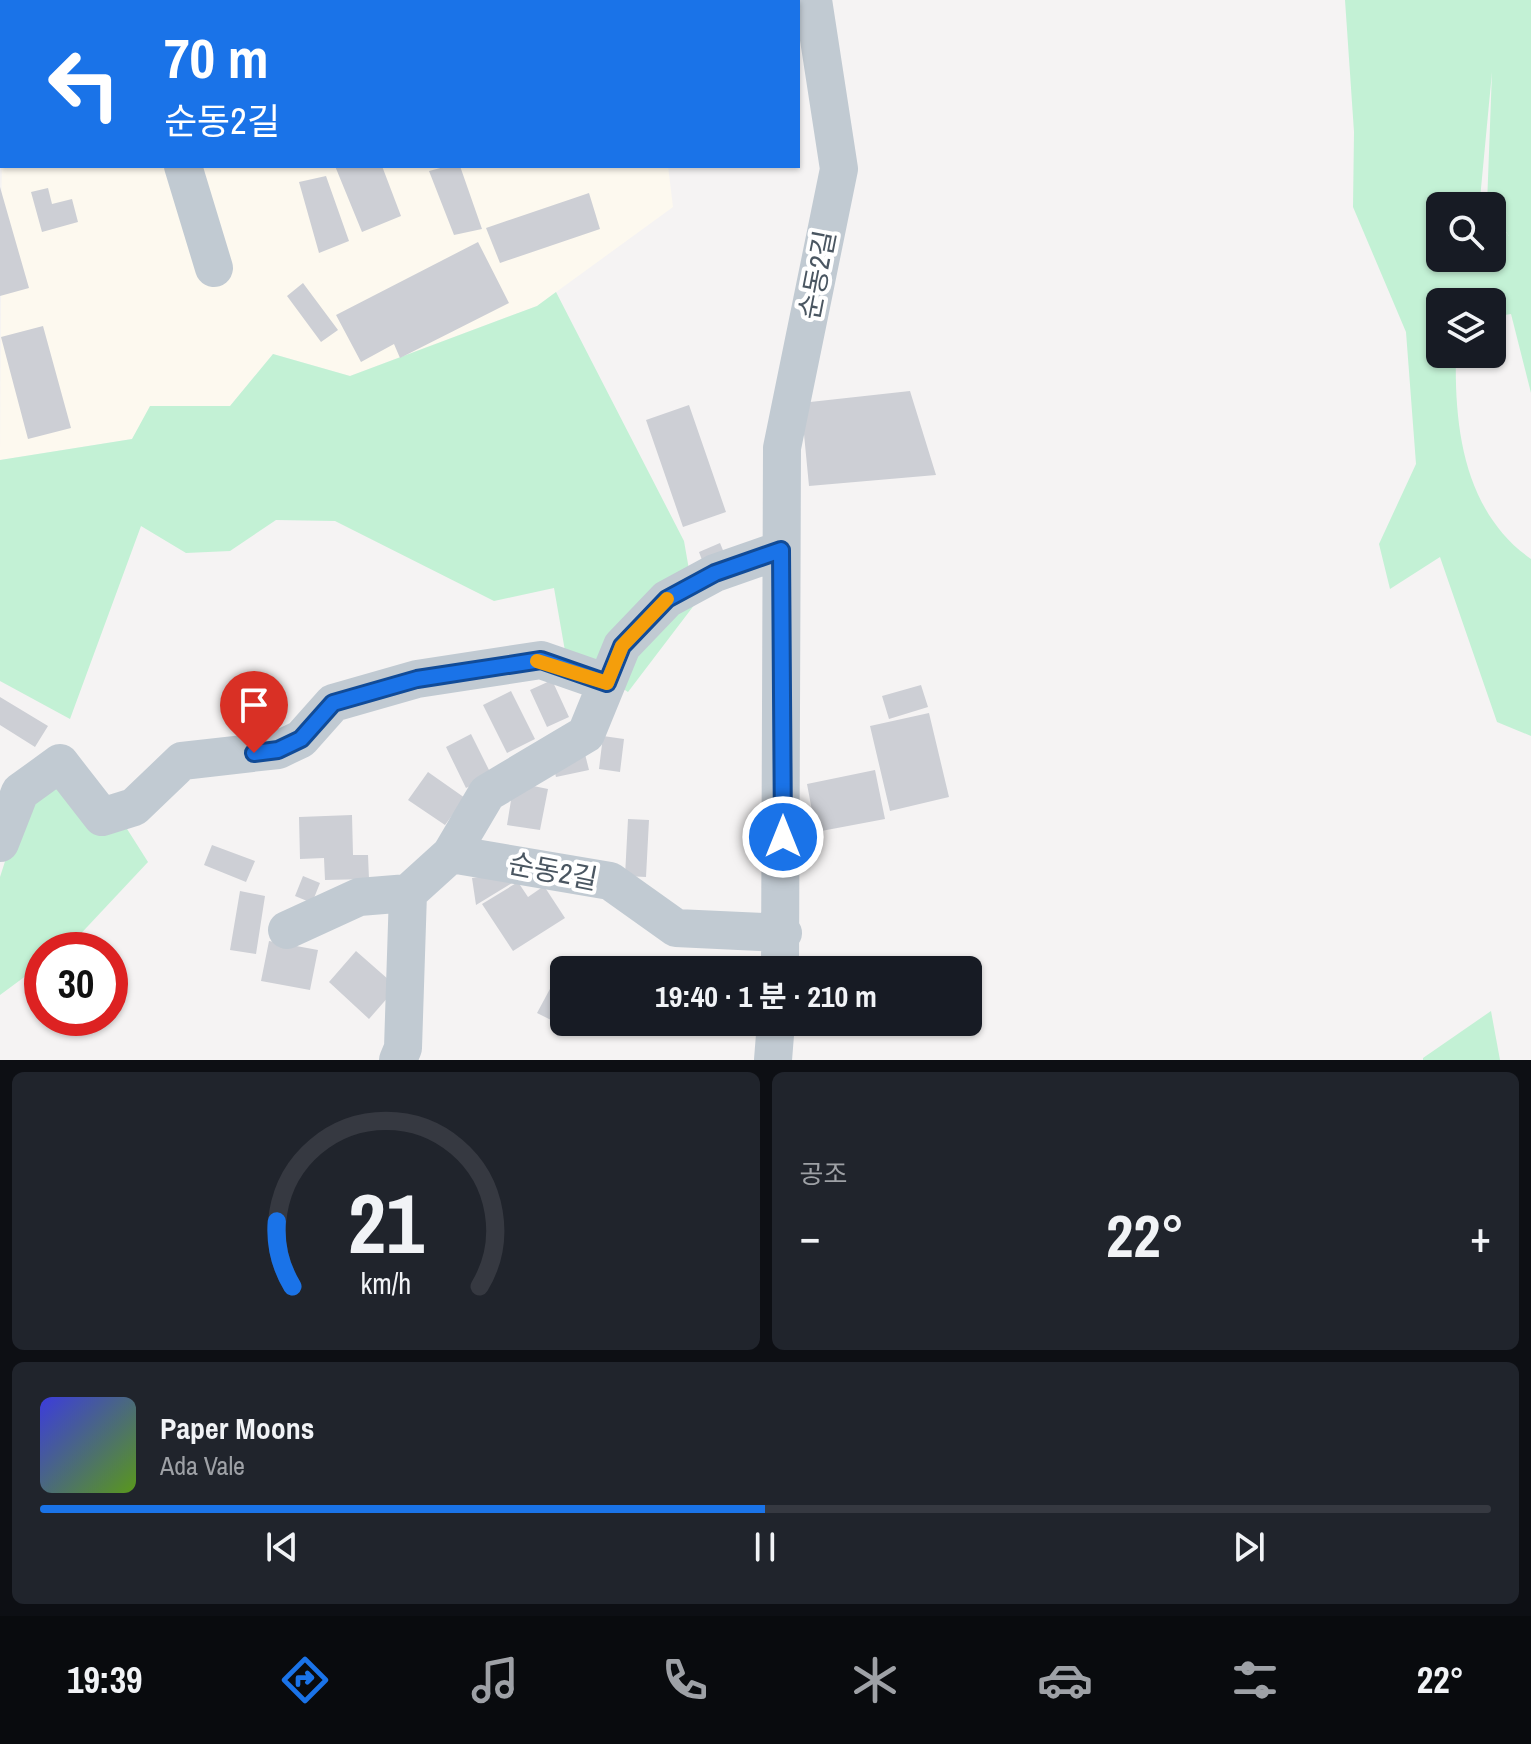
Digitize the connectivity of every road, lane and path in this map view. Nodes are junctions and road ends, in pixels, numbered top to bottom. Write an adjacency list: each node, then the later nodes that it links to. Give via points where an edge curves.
1 (813, 0): 4 (street, 순동2길, via 839,169 782,448)
2 (184, 168): 3 (street)
3 (214, 268)
4 (781, 550): 5 (street, via 715,573 667,599 622,646); 10 (street, 순동2길)
5 (607, 683): 6 (street, via 541,660 417,679 333,703 301,739 278,750 182,761 134,807 102,817 60,763 20,792); 7 (street, via 586,734 487,793)
6 (0, 843)
7 (451, 854): 8 (street); 10 (street, 순동2길, via 610,881 676,928)
8 (408, 893): 9 (street, via 359,897); 13 (street, via 403,1048)
9 (287, 930)
10 (783, 933): 11 (street, 순동2길)
11 (781, 956)
12 (775, 1036): 14 (street)
13 (398, 1060)
14 (773, 1060)

